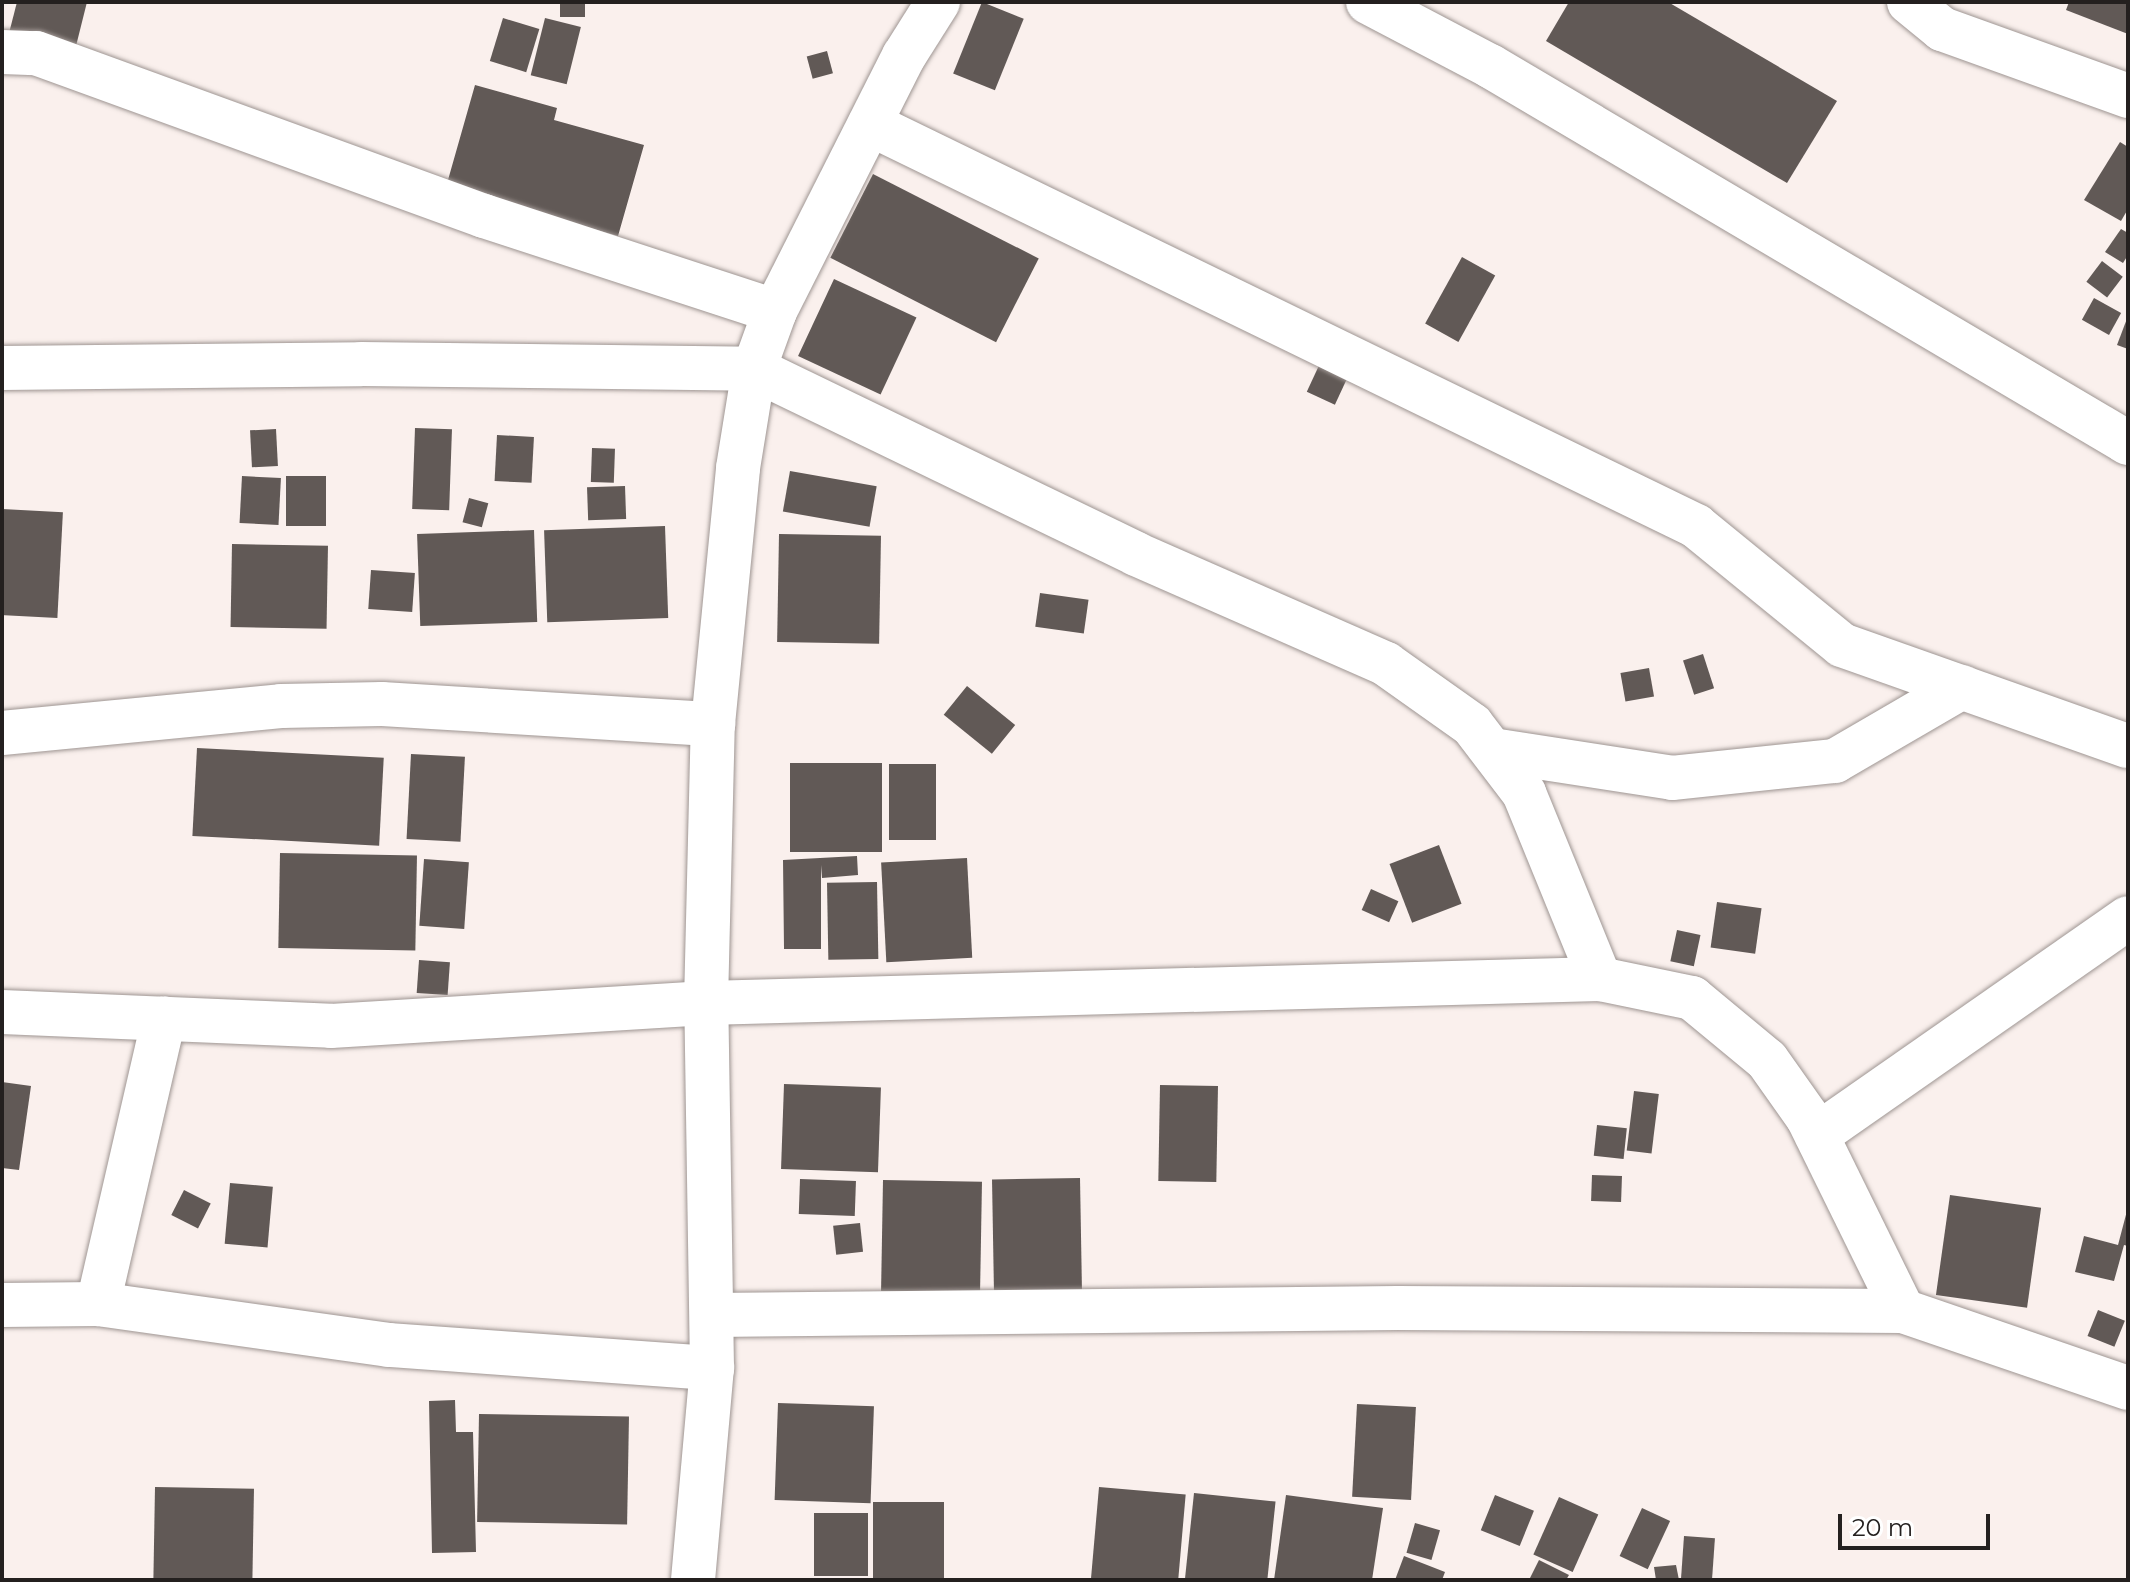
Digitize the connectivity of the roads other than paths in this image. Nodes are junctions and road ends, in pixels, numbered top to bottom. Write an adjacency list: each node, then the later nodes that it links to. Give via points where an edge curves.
1 (938, 2): 6 (street)
2 (1368, 2): 10 (street, via 1490,66)
3 (1909, 2): 5 (street, via 1942,29)
4 (2, 52): 7 (street, via 36,53 484,216)
5 (2128, 96)
6 (870, 124): 7 (street); 11 (street, via 1696,526 1842,645)
7 (775, 311): 9 (street)
8 (2, 368): 9 (street, via 361,364)
9 (754, 369): 12 (street, via 738,468); 15 (street, via 1136,554 1386,664 1472,725)
10 (2128, 443)
11 (1962, 687): 14 (street); 15 (street, via 1835,761 1672,778)
12 (713, 724): 13 (street, via 382,704 281,706); 18 (street)
13 (2, 733)
14 (2128, 746)
15 (1492, 750): 17 (street, via 1524,793)
16 (2128, 918): 21 (street)
17 (1600, 979): 18 (street); 21 (street, via 1692,998 1767,1060)
18 (706, 1003): 20 (street, via 331,1026); 25 (street)
19 (2, 1012): 20 (street)
20 (164, 1019): 22 (street)
21 (1817, 1135): 24 (street)
22 (98, 1304): 23 (street); 26 (street, via 389,1345)
23 (2, 1305)
24 (1903, 1311): 25 (street, via 1398,1308); 27 (street)
25 (712, 1315): 26 (street)
26 (712, 1368): 28 (street)
27 (2128, 1388)
28 (693, 1580)

